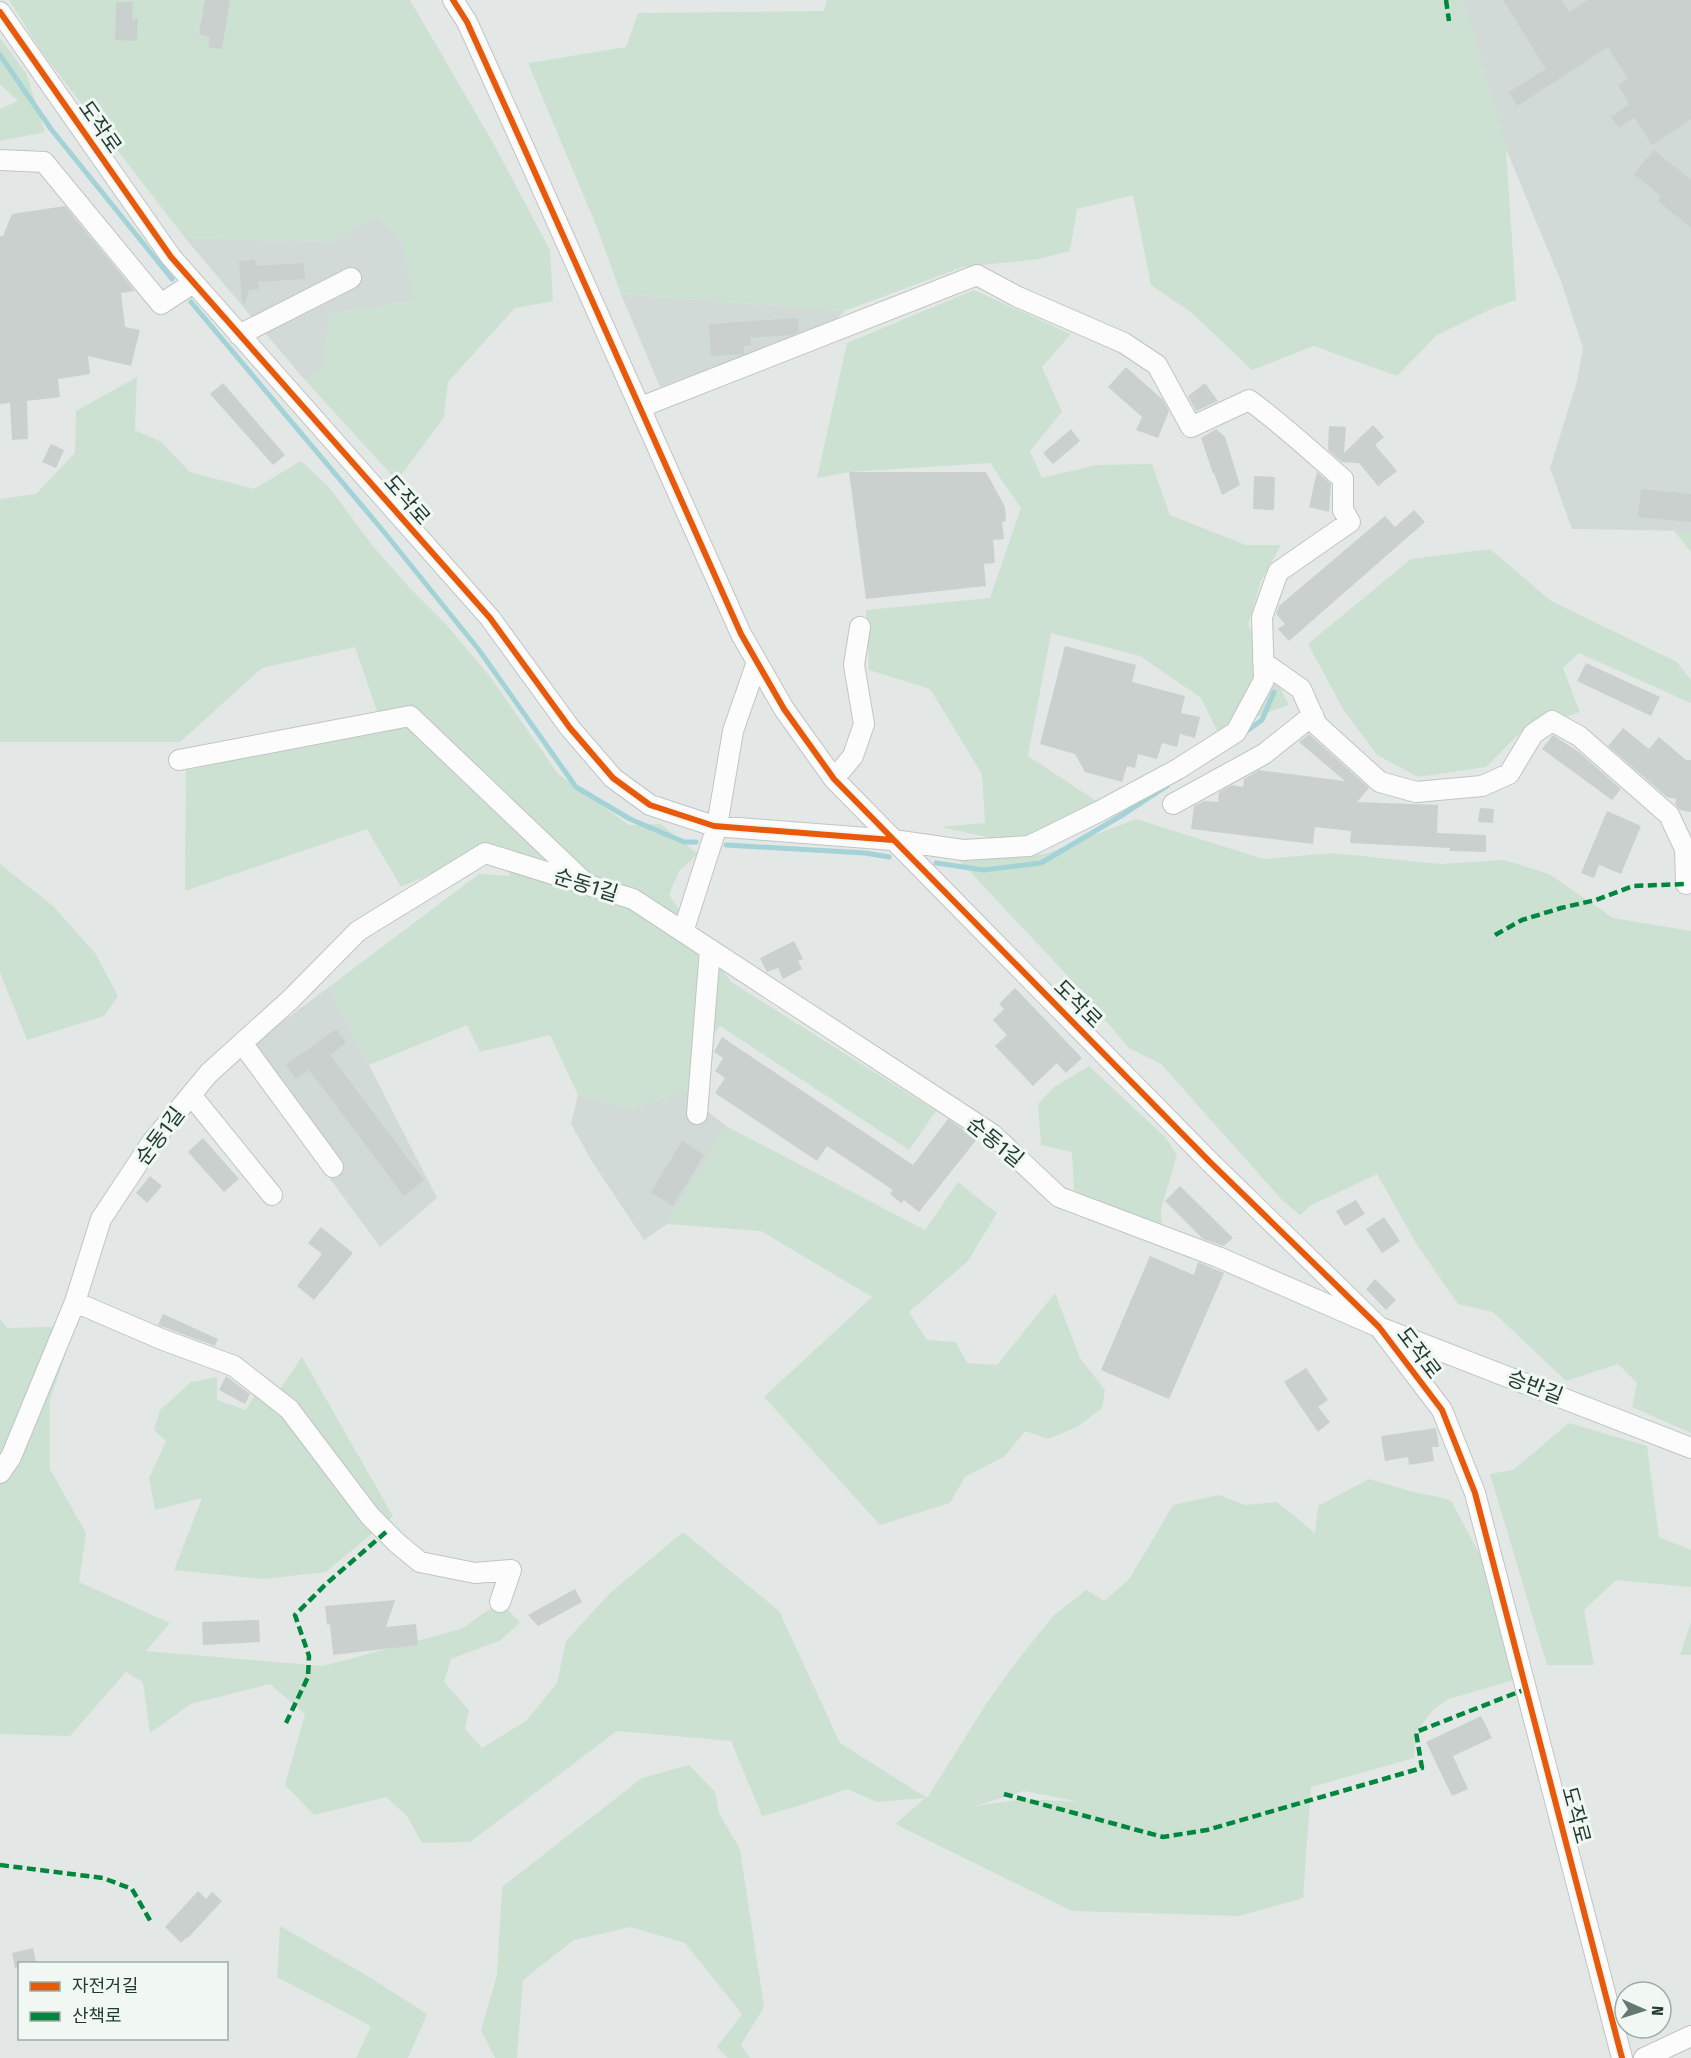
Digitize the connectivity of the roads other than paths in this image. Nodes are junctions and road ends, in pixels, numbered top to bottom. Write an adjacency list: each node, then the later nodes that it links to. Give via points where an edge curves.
1 (453, 0): 7 (street, 도작로)
2 (0, 12): 5 (street, 도작로)
3 (0, 160): 5 (street, via 44,162 161,304)
4 (351, 278): 6 (street)
5 (193, 283): 6 (street, 도작로)
6 (239, 335): 15 (street, 도작로, via 490,618 570,728 613,778 650,806)
7 (641, 407): 9 (street, 도작로); 10 (street, via 977,275 1124,344 1157,365 1191,427 1249,400 1343,479 1343,510 1350,522 1278,572 1262,616)
8 (860, 627): 13 (street, via 854,665 864,724 853,756)
9 (757, 662): 13 (street, 도작로, via 784,710); 15 (street, via 733,731)
10 (1263, 662): 11 (street, via 1301,689); 16 (street, via 1264,680 1236,732 1168,774 1029,846 963,850)
11 (1313, 715): 14 (street, via 1264,754); 17 (street, via 1317,725 1380,782 1416,792 1482,786 1509,774 1533,734 1552,721 1579,736 1669,815 1686,849)
12 (179, 760): 18 (street, via 410,716)
13 (834, 779): 16 (street, 도작로)
14 (1173, 804)
15 (717, 826): 16 (street, 도작로); 19 (street)
16 (893, 840): 27 (street, 도작로, via 1202,1154)
17 (1686, 884)
18 (587, 885): 19 (street, 순동1길, via 633,899); 21 (street, 순동1길, via 485,853 358,931)
19 (683, 932): 20 (street, 순동1길)
20 (710, 949): 23 (street); 27 (street, 순동1길, via 992,1134 1059,1197 1218,1257)
21 (242, 1043): 22 (street, 순동1길); 24 (street)
22 (191, 1095): 25 (street); 26 (street, 순동1길, via 152,1142 101,1219)
23 (698, 1114)
24 (333, 1167)
25 (272, 1195)
26 (75, 1302): 29 (street, 순동1길, via 11,1457); 30 (street, via 234,1366 289,1409 370,1516 420,1562 475,1573 511,1570)
27 (1379, 1327): 28 (street, 승반길); 32 (street, 도작로, via 1442,1410 1475,1493)
28 (1691, 1448)
29 (0, 1473)
30 (500, 1602)
31 (1691, 2036): 33 (street)
32 (1622, 2058)
33 (1644, 2058)

